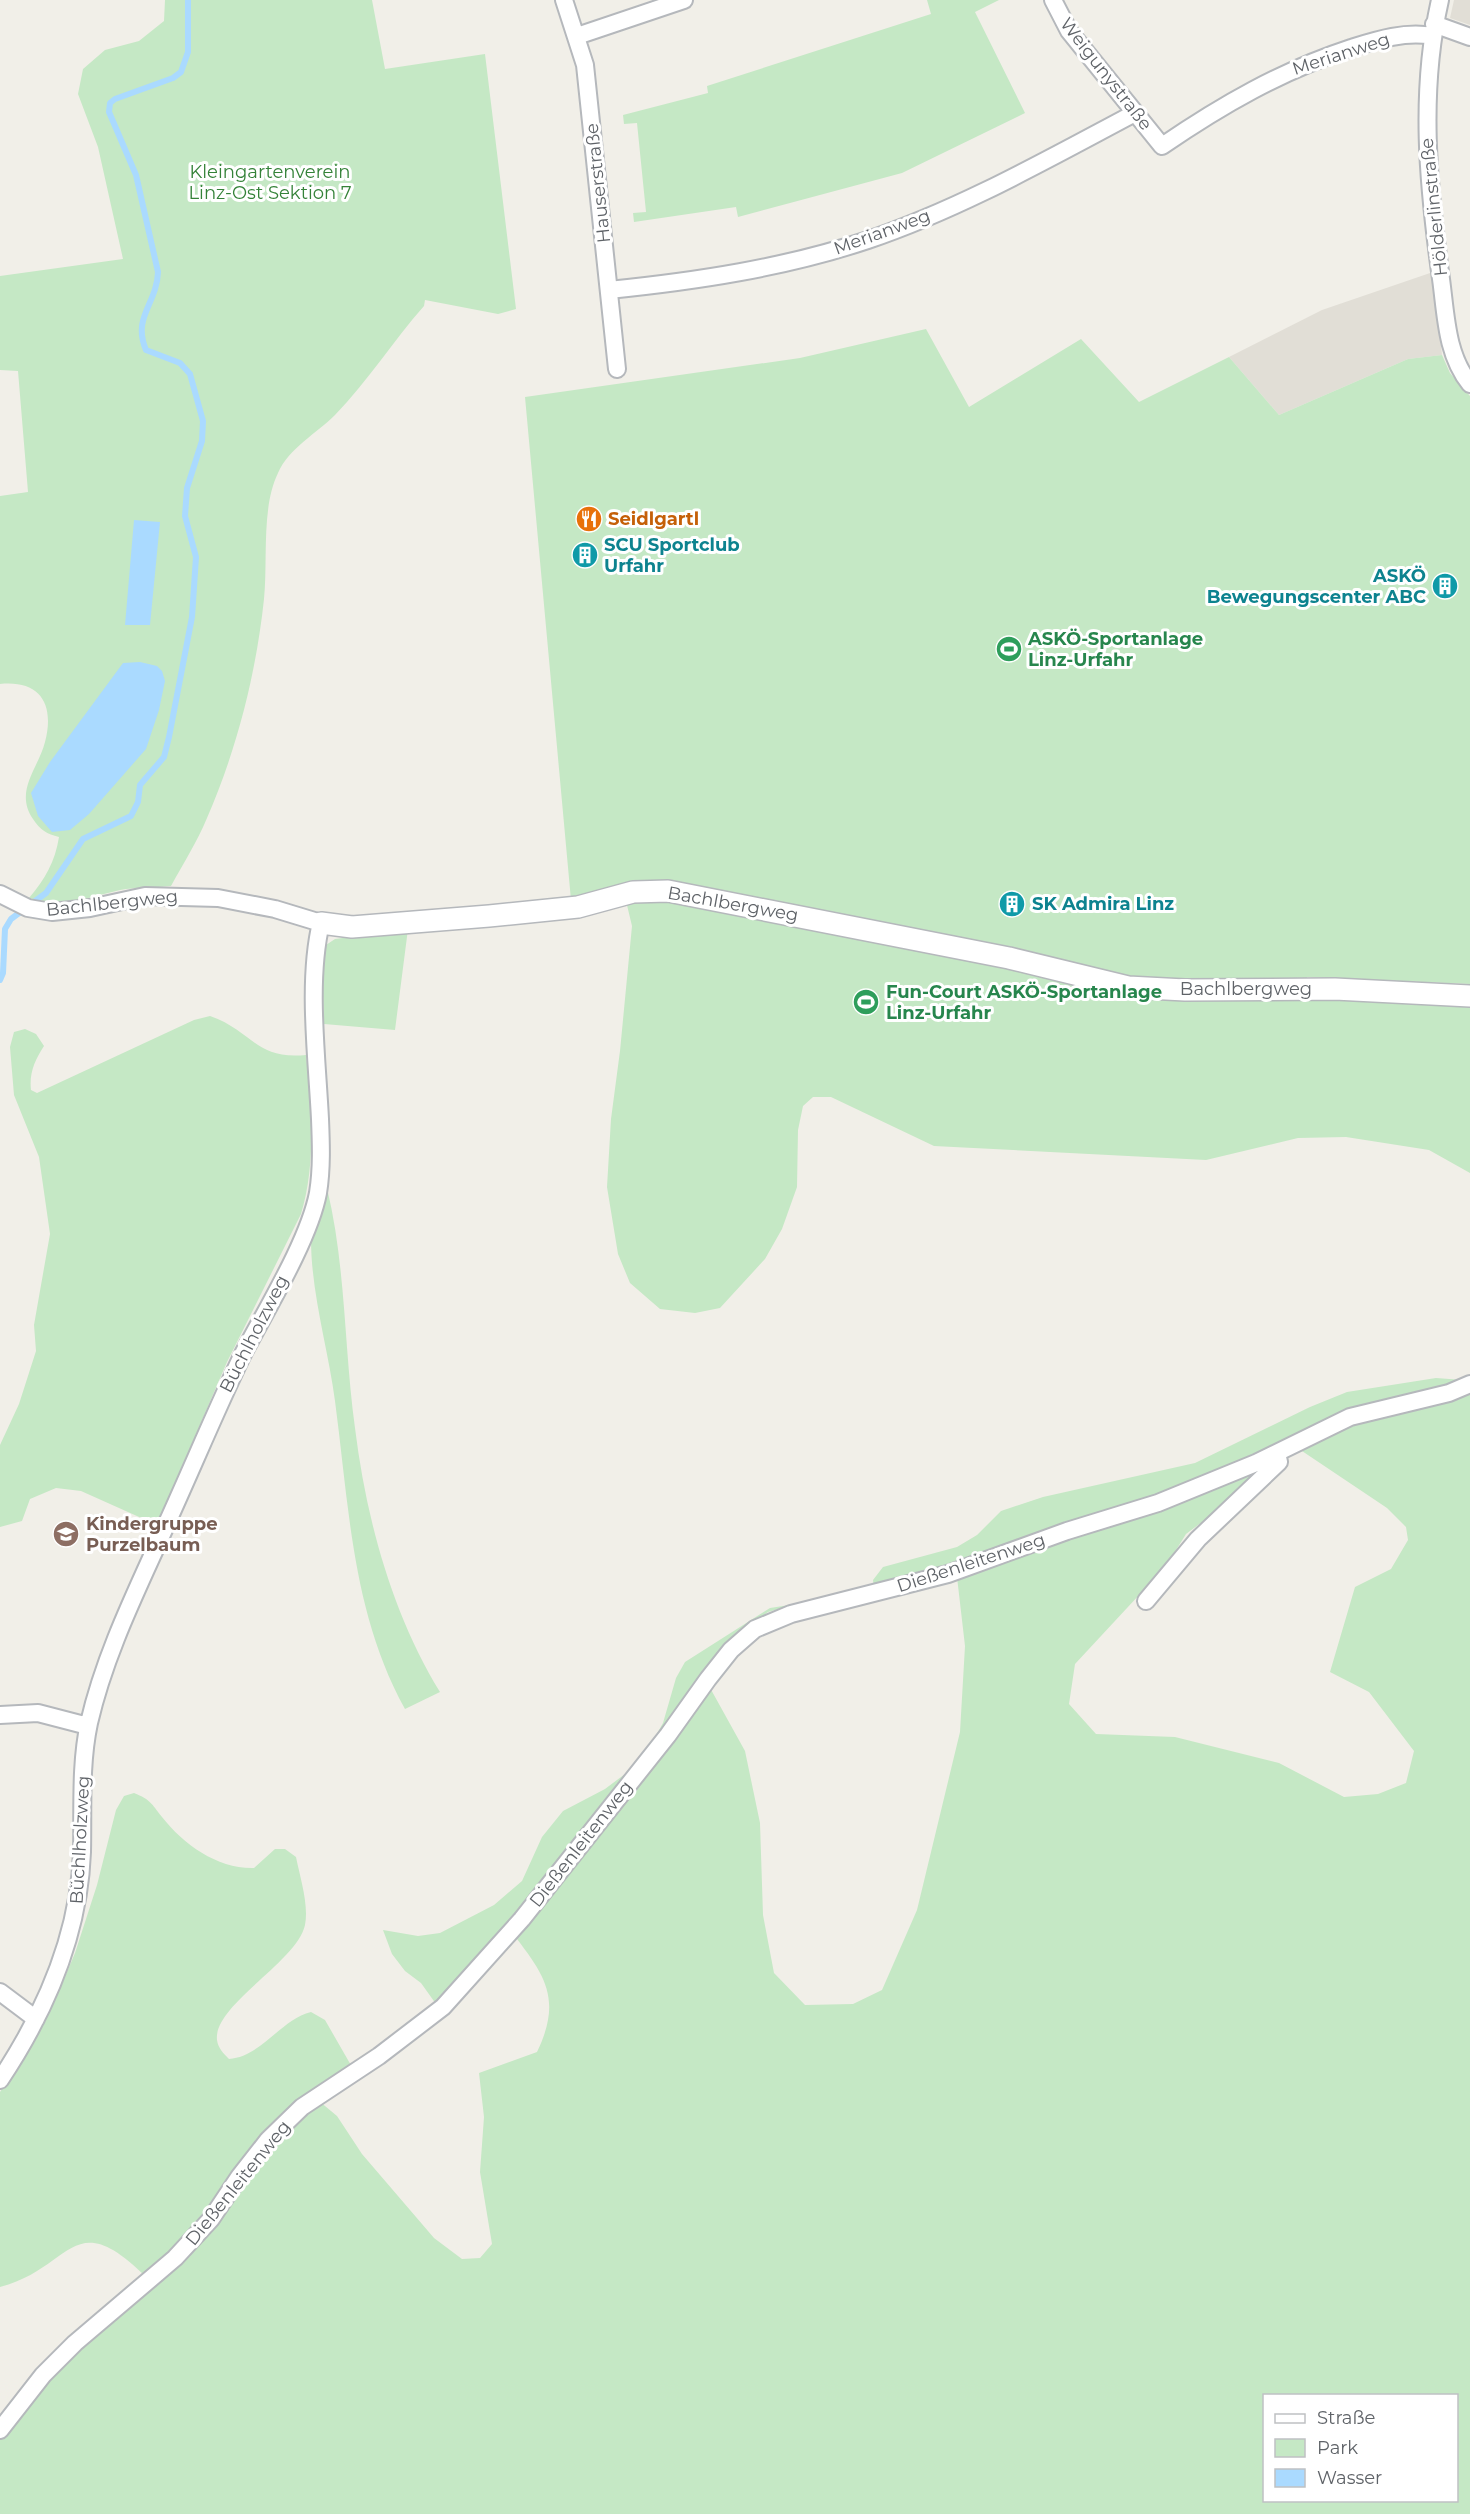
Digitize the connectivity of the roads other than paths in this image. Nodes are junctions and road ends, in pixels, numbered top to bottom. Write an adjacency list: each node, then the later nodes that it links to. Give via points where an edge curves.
1 (564, 0): 6 (street, Hauserstraße)
2 (684, 0): 6 (street)
3 (1053, 0): 8 (street, Weigunystraße, via 1070,31)
4 (1440, 0): 5 (street, Hölderlinstraße)
5 (1433, 30): 7 (street); 9 (street, Merianweg, via 1364,44 1292,69 1254,88); 12 (street, Hölderlinstraße, via 1426,108 1430,196 1449,339 1461,372)
6 (577, 36): 10 (street, Hauserstraße, via 585,65)
7 (1470, 37)
8 (1135, 113): 9 (street, Weigunystraße); 10 (street, Merianweg, via 1004,183 868,240 740,273)
9 (1162, 146)
10 (609, 291): 11 (street, Hauserstraße)
11 (617, 369)
12 (1470, 384)
13 (4, 896): 14 (street, Bachlbergweg, via 28,908 52,912 125,899 194,896 275,909)
14 (321, 923): 15 (street, Bachlbergweg, via 352,927 511,914 578,907 633,892 668,891 1009,958 1128,987 1335,989); 20 (street, Büchlholzweg, via 314,959 321,1143 317,1195 296,1250 215,1412 135,1592)
15 (1470, 996)
16 (1470, 1384): 17 (street, Dießenleitenweg, via 1449,1393 1350,1417)
17 (1277, 1453): 18 (street, via 1279,1462 1198,1539); 24 (street, Dießenleitenweg, via 1158,1503 981,1563 791,1614 754,1629 731,1650 668,1736 522,1919 443,2007 294,2115 268,2140 211,2219 175,2258 75,2343 43,2375)
18 (1146, 1601)
19 (0, 1715): 20 (street, via 38,1713)
20 (88, 1726): 22 (street, Büchlholzweg, via 75,1916 56,1978)
21 (0, 1992): 22 (street)
22 (36, 2019): 23 (street, Büchlholzweg)
23 (0, 2080)
24 (0, 2430)

